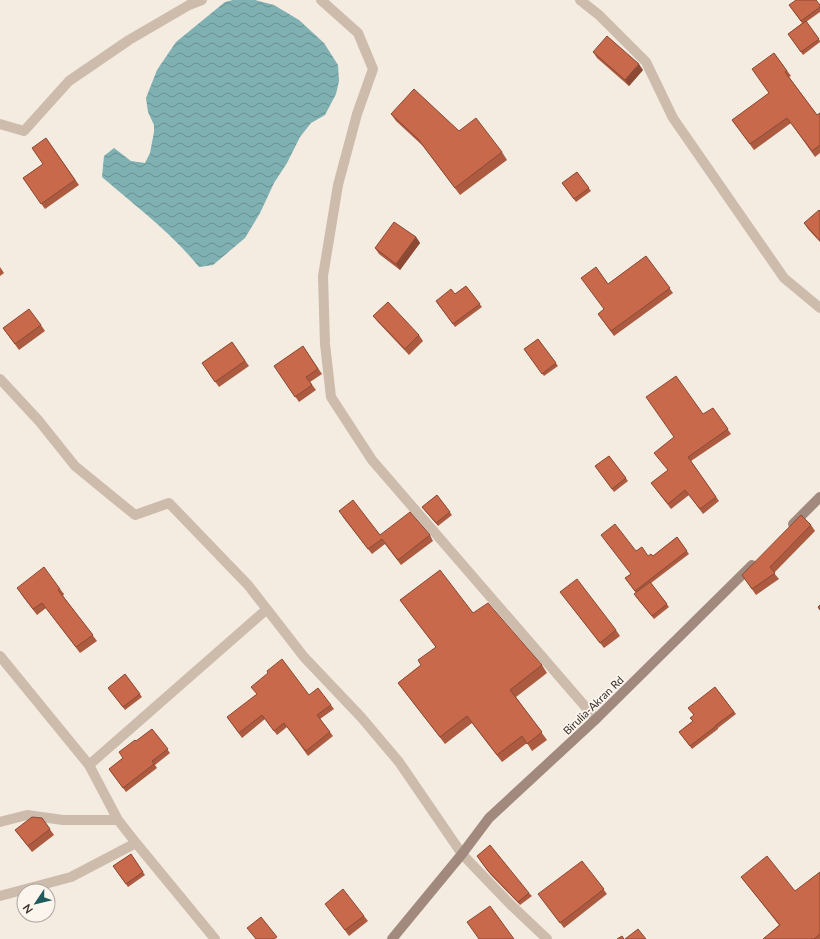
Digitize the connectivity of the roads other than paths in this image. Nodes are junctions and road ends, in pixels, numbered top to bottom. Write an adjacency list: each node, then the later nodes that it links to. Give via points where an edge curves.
1 (202, 0): 4 (street, via 129,40 70,81 24,130)
2 (321, 0): 12 (street, via 358,33 372,69 338,185 323,276 331,397 372,460)
3 (580, 0): 5 (street, via 599,15 646,62 673,118 784,278)
4 (0, 124)
5 (820, 308)
6 (0, 379): 10 (street, via 39,421 75,466 135,515 169,503 248,585)
7 (820, 497): 8 (street)
8 (787, 530)
9 (759, 558): 12 (street, Birulia-Akran Rd)
10 (267, 609): 13 (street); 17 (street, via 304,657 361,717 399,762)
11 (0, 656): 13 (street)
12 (596, 719): 17 (street, Birulia-Akran Rd, via 489,818)
13 (89, 765): 14 (street)
14 (118, 820): 15 (street, via 63,820 27,815); 16 (street)
15 (0, 822)
16 (136, 843): 18 (street, via 71,878); 19 (street)
17 (462, 854): 20 (street, Birulia-Akran Rd); 21 (street)
18 (0, 896)
19 (215, 939)
20 (392, 939)
21 (547, 939)

